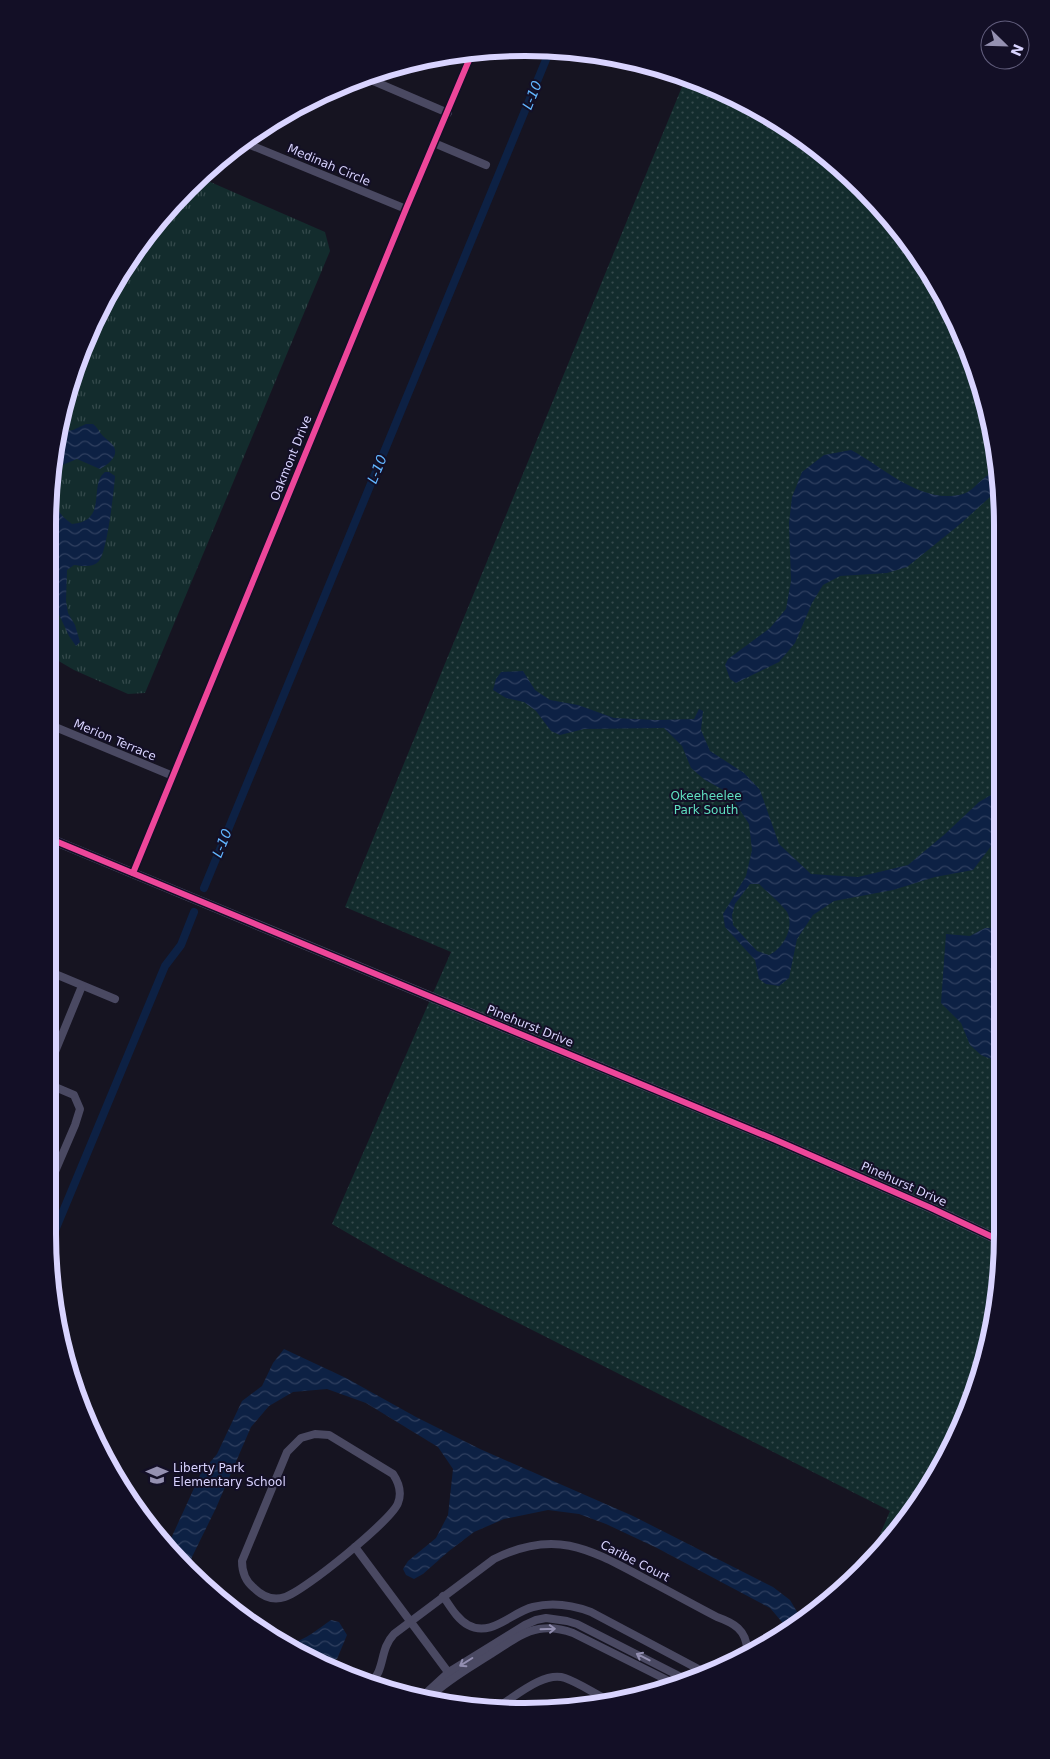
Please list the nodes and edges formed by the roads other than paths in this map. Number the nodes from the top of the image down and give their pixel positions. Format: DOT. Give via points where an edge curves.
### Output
graph roads {
  1 [pos="469,59"];
  2 [pos="374,81"];
  3 [pos="448,112"];
  4 [pos="434,143"];
  5 [pos="251,145"];
  6 [pos="486,165"];
  7 [pos="406,209"];
  8 [pos="56,727"];
  9 [pos="173,776"];
  10 [pos="56,841"];
  11 [pos="132,873"];
  12 [pos="56,975"];
  13 [pos="82,986"];
  14 [pos="115,999"];
  15 [pos="56,1049"];
  16 [pos="56,1087"];
  17 [pos="56,1170"];
  18 [pos="994,1237"];
  19 [pos="355,1547"];
  20 [pos="443,1596"];
  21 [pos="410,1620"];
  22 [pos="746,1646"];
  23 [pos="699,1669"];
  24 [pos="451,1676"];
  25 [pos="678,1677"];
  26 [pos="375,1678"];
  27 [pos="668,1680"];
  28 [pos="428,1692"];
  29 [pos="433,1694"];
  30 [pos="601,1696"];
  31 [pos="505,1702"];
  1 -- 3 [label="street, Oakmont Drive"];
  2 -- 3 [label="street"];
  3 -- 4 [label="street, Oakmont Drive"];
  4 -- 6 [label="street"];
  4 -- 7 [label="street, Oakmont Drive"];
  5 -- 7 [label="street, Medinah Circle"];
  7 -- 9 [label="street, Oakmont Drive"];
  8 -- 9 [label="street, Merion Terrace"];
  9 -- 11 [label="street, Oakmont Drive"];
  10 -- 11 [label="street, Pinehurst Drive"];
  11 -- 18 [label="street, Pinehurst Drive" via="769,1137"];
  12 -- 13 [label="street"];
  13 -- 14 [label="street"];
  13 -- 15 [label="street"];
  16 -- 17 [label="street" via="74,1095 80,1109"];
  19 -- 19 [label="street" via="285,1597 275,1598 260,1593 243,1574 244,1556 285,1457 290,1448 305,1436 329,1435 393,1474 396,1479 400,1494 396,1509"];
  19 -- 21 [label="street"];
  20 -- 21 [label="street, Caribe Court"];
  20 -- 22 [label="street, Caribe Court" via="481,1567 508,1552 540,1544 574,1546 603,1556 733,1623 744,1634"];
  20 -- 23 [label="street" via="463,1621 478,1628 493,1627 532,1607 556,1604 580,1608"];
  21 -- 24 [label="street"];
  21 -- 26 [label="street, Caribe Court" via="387,1643"];
  25 -- 24 [label="street, one-way" via="577,1624 557,1618 536,1620"];
  24 -- 27 [label="street, one-way" via="521,1636 547,1628 573,1633"];
  24 -- 28 [label="street"];
  24 -- 29 [label="street"];
  30 -- 31 [label="street" via="565,1678 554,1676"];
}
